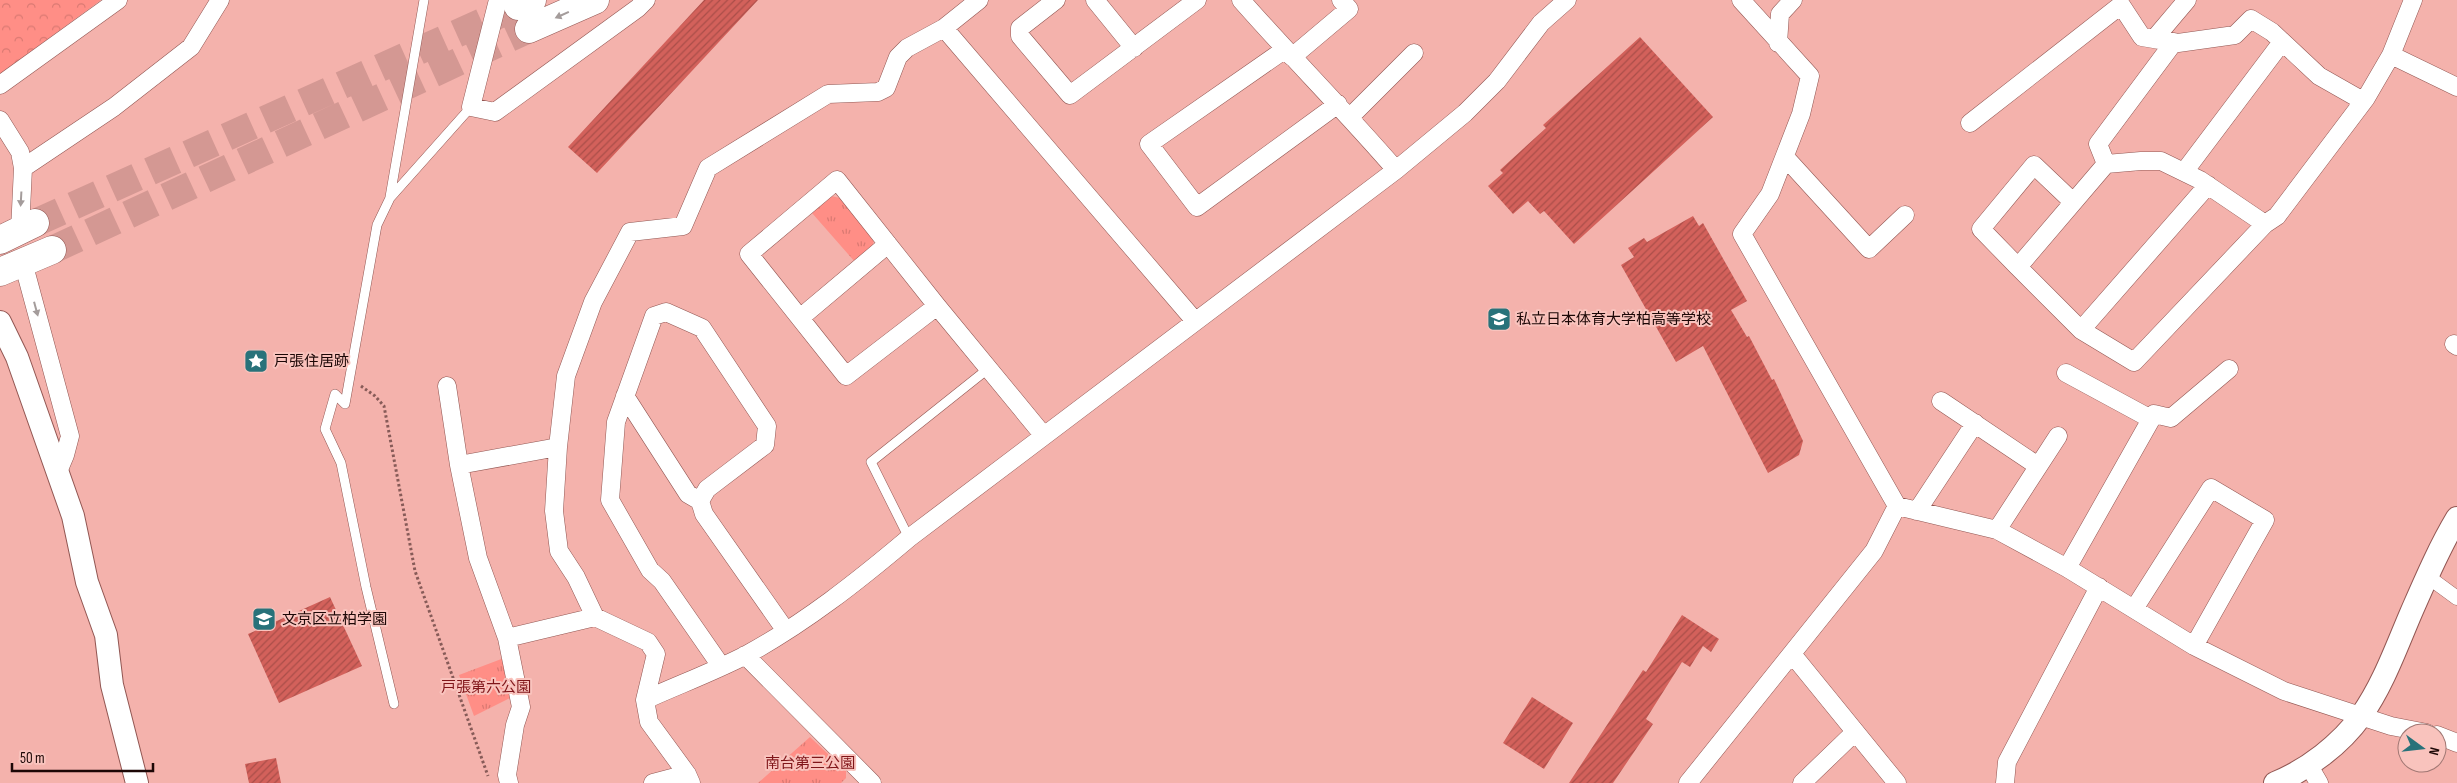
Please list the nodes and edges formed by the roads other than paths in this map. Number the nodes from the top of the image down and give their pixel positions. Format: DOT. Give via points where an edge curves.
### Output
graph roads {
  1 [pos="118,0"];
  2 [pos="424,0"];
  3 [pos="595,0"];
  4 [pos="646,0"];
  5 [pos="979,0"];
  6 [pos="1056,0"];
  7 [pos="1095,0"];
  8 [pos="1197,0"];
  9 [pos="1240,0"];
  10 [pos="1341,0"];
  11 [pos="1567,0"];
  12 [pos="1741,0"];
  13 [pos="1793,0"];
  14 [pos="2187,0"];
  15 [pos="2413,0"];
  16 [pos="214,2"];
  17 [pos="519,9"];
  18 [pos="944,28"];
  19 [pos="2154,39"];
  20 [pos="2174,42"];
  21 [pos="2282,42"];
  22 [pos="1778,43"];
  23 [pos="1134,48"];
  24 [pos="1288,53"];
  25 [pos="1414,53"];
  26 [pos="2391,55"];
  27 [pos="0,84"];
  28 [pos="2457,87"];
  29 [pos="2363,101"];
  30 [pos="1338,104"];
  31 [pos="471,107"];
  32 [pos="1350,117"];
  33 [pos="0,120"];
  34 [pos="1970,123"];
  35 [pos="1785,157"];
  36 [pos="2106,164"];
  37 [pos="23,168"];
  38 [pos="1396,170"];
  39 [pos="2184,172"];
  40 [pos="2208,185"];
  41 [pos="390,198"];
  42 [pos="2073,202"];
  43 [pos="1905,214"];
  44 [pos="2266,224"];
  45 [pos="19,231"];
  46 [pos="888,244"];
  47 [pos="52,250"];
  48 [pos="12,267"];
  49 [pos="2018,267"];
  50 [pos="937,306"];
  51 [pos="800,318"];
  52 [pos="1195,321"];
  53 [pos="0,322"];
  54 [pos="2081,330"];
  55 [pos="989,368"];
  56 [pos="2230,370"];
  57 [pos="2066,372"];
  58 [pos="447,386"];
  59 [pos="625,396"];
  60 [pos="1941,401"];
  61 [pos="2151,419"];
  62 [pos="1975,423"];
  63 [pos="1044,436"];
  64 [pos="2058,436"];
  65 [pos="558,447"];
  66 [pos="459,465"];
  67 [pos="2038,466"];
  68 [pos="56,474"];
  69 [pos="700,501"];
  70 [pos="1897,506"];
  71 [pos="1917,511"];
  72 [pos="2457,518"];
  73 [pos="1997,530"];
  74 [pos="909,538"];
  75 [pos="2067,568"];
  76 [pos="2427,576"];
  77 [pos="2099,588"];
  78 [pos="2457,598"];
  79 [pos="2134,609"];
  80 [pos="595,617"];
  81 [pos="786,630"];
  82 [pos="507,638"];
  83 [pos="2194,646"];
  84 [pos="1792,654"];
  85 [pos="745,655"];
  86 [pos="721,666"];
  87 [pos="645,700"];
  88 [pos="394,704"];
  89 [pos="2361,717"];
  90 [pos="2397,727"];
  91 [pos="1855,732"];
  92 [pos="2314,774"];
  93 [pos="689,778"];
  94 [pos="861,779"];
  95 [pos="137,783"];
  96 [pos="509,783"];
  97 [pos="653,783"];
  98 [pos="1688,783"];
  99 [pos="1802,783"];
  100 [pos="1897,783"];
  101 [pos="2005,783"];
  102 [pos="2275,783"];
  1 -- 27 [label="street"];
  2 -- 41 [label="lane"];
  3 -- 17 [label="highway, one-way"];
  4 -- 31 [label="street" via="495,112"];
  5 -- 18 [label="street"];
  6 -- 23 [label="street" via="1020,28 1020,36 1070,95"];
  7 -- 23 [label="street"];
  8 -- 23 [label="street"];
  9 -- 24 [label="street"];
  10 -- 24 [label="street" via="1349,8"];
  11 -- 38 [label="street" via="1541,23 1497,81 1465,113"];
  12 -- 22 [label="street"];
  13 -- 22 [label="street" via="1780,14"];
  14 -- 19 [label="street"];
  15 -- 26 [label="street"];
  16 -- 37 [label="street" via="190,47 114,107"];
  17 -- 31 [label="street"];
  18 -- 52 [label="street"];
  18 -- 65 [label="street" via="907,48 898,57 886,88 878,92 828,94 708,168 683,226 630,232 593,302 566,376"];
  19 -- 20 [label="street"];
  19 -- 34 [label="street" via="2142,37 2121,5"];
  20 -- 21 [label="street" via="2235,35 2251,19"];
  20 -- 36 [label="street" via="2098,144"];
  21 -- 29 [label="street" via="2319,76"];
  21 -- 39 [label="street"];
  22 -- 35 [label="street" via="1810,76 1801,114"];
  24 -- 30 [label="street"];
  24 -- 30 [label="street" via="1149,144 1197,208"];
  25 -- 32 [label="street"];
  26 -- 28 [label="street"];
  26 -- 29 [label="street"];
  29 -- 44 [label="street" via="2277,216"];
  30 -- 32 [label="street"];
  31 -- 41 [label="lane"];
  32 -- 38 [label="street"];
  33 -- 37 [label="street" via="20,152"];
  35 -- 43 [label="street" via="1870,250"];
  35 -- 70 [label="street" via="1770,194 1742,234"];
  36 -- 39 [label="street" via="2161,161"];
  36 -- 42 [label="street"];
  37 -- 45 [label="street, one-way"];
  38 -- 52 [label="street"];
  39 -- 40 [label="street"];
  40 -- 44 [label="street"];
  40 -- 54 [label="street"];
  41 -- 88 [label="lane" via="377,225 345,404 335,394 325,429 341,464"];
  42 -- 49 [label="street"];
  42 -- 49 [label="street" via="2034,165 1981,229"];
  44 -- 54 [label="street" via="2134,362"];
  46 -- 50 [label="street"];
  46 -- 51 [label="street"];
  46 -- 51 [label="street" via="837,180 771,235 749,254"];
  47 -- 48 [label="highway"];
  48 -- 68 [label="street, one-way" via="70,436"];
  49 -- 54 [label="street"];
  50 -- 51 [label="street" via="846,376"];
  50 -- 55 [label="street"];
  52 -- 63 [label="street"];
  53 -- 68 [label="street" via="17,357"];
  55 -- 63 [label="street"];
  55 -- 74 [label="lane" via="871,462"];
  56 -- 61 [label="street" via="2171,418 2154,414"];
  57 -- 61 [label="street"];
  58 -- 66 [label="street"];
  59 -- 69 [label="street" via="688,494"];
  59 -- 69 [label="street" via="654,316 666,312 702,328 767,426 765,445 707,489"];
  59 -- 86 [label="street" via="616,422 610,500 650,570 662,581"];
  60 -- 62 [label="street"];
  61 -- 75 [label="street"];
  62 -- 67 [label="street"];
  62 -- 71 [label="street"];
  63 -- 74 [label="street"];
  64 -- 67 [label="street"];
  65 -- 66 [label="street"];
  65 -- 80 [label="street" via="554,511 559,551"];
  66 -- 82 [label="street" via="478,558"];
  67 -- 73 [label="street"];
  68 -- 95 [label="street" via="73,516 88,582 106,635 112,685"];
  69 -- 81 [label="street" via="704,514"];
  70 -- 71 [label="street"];
  70 -- 84 [label="street" via="1874,551"];
  71 -- 73 [label="street"];
  72 -- 76 [label="street"];
  73 -- 75 [label="street"];
  74 -- 81 [label="street" via="854,585"];
  75 -- 77 [label="street"];
  76 -- 78 [label="street"];
  76 -- 89 [label="street" via="2395,653"];
  77 -- 79 [label="street"];
  77 -- 101 [label="street" via="2007,762"];
  79 -- 83 [label="street"];
  79 -- 83 [label="street" via="2211,488 2265,520"];
  80 -- 82 [label="street"];
  80 -- 87 [label="street" via="648,642 656,654"];
  81 -- 85 [label="street"];
  82 -- 96 [label="street" via="521,707 507,775"];
  83 -- 89 [label="street" via="2284,690"];
  84 -- 91 [label="street"];
  84 -- 98 [label="street"];
  85 -- 86 [label="street"];
  85 -- 94 [label="street"];
  86 -- 87 [label="street"];
  87 -- 93 [label="street" via="649,722"];
  89 -- 90 [label="street"];
  89 -- 92 [label="street"];
  91 -- 99 [label="street"];
  91 -- 100 [label="street"];
  92 -- 102 [label="street"];
  93 -- 97 [label="street"];
}
